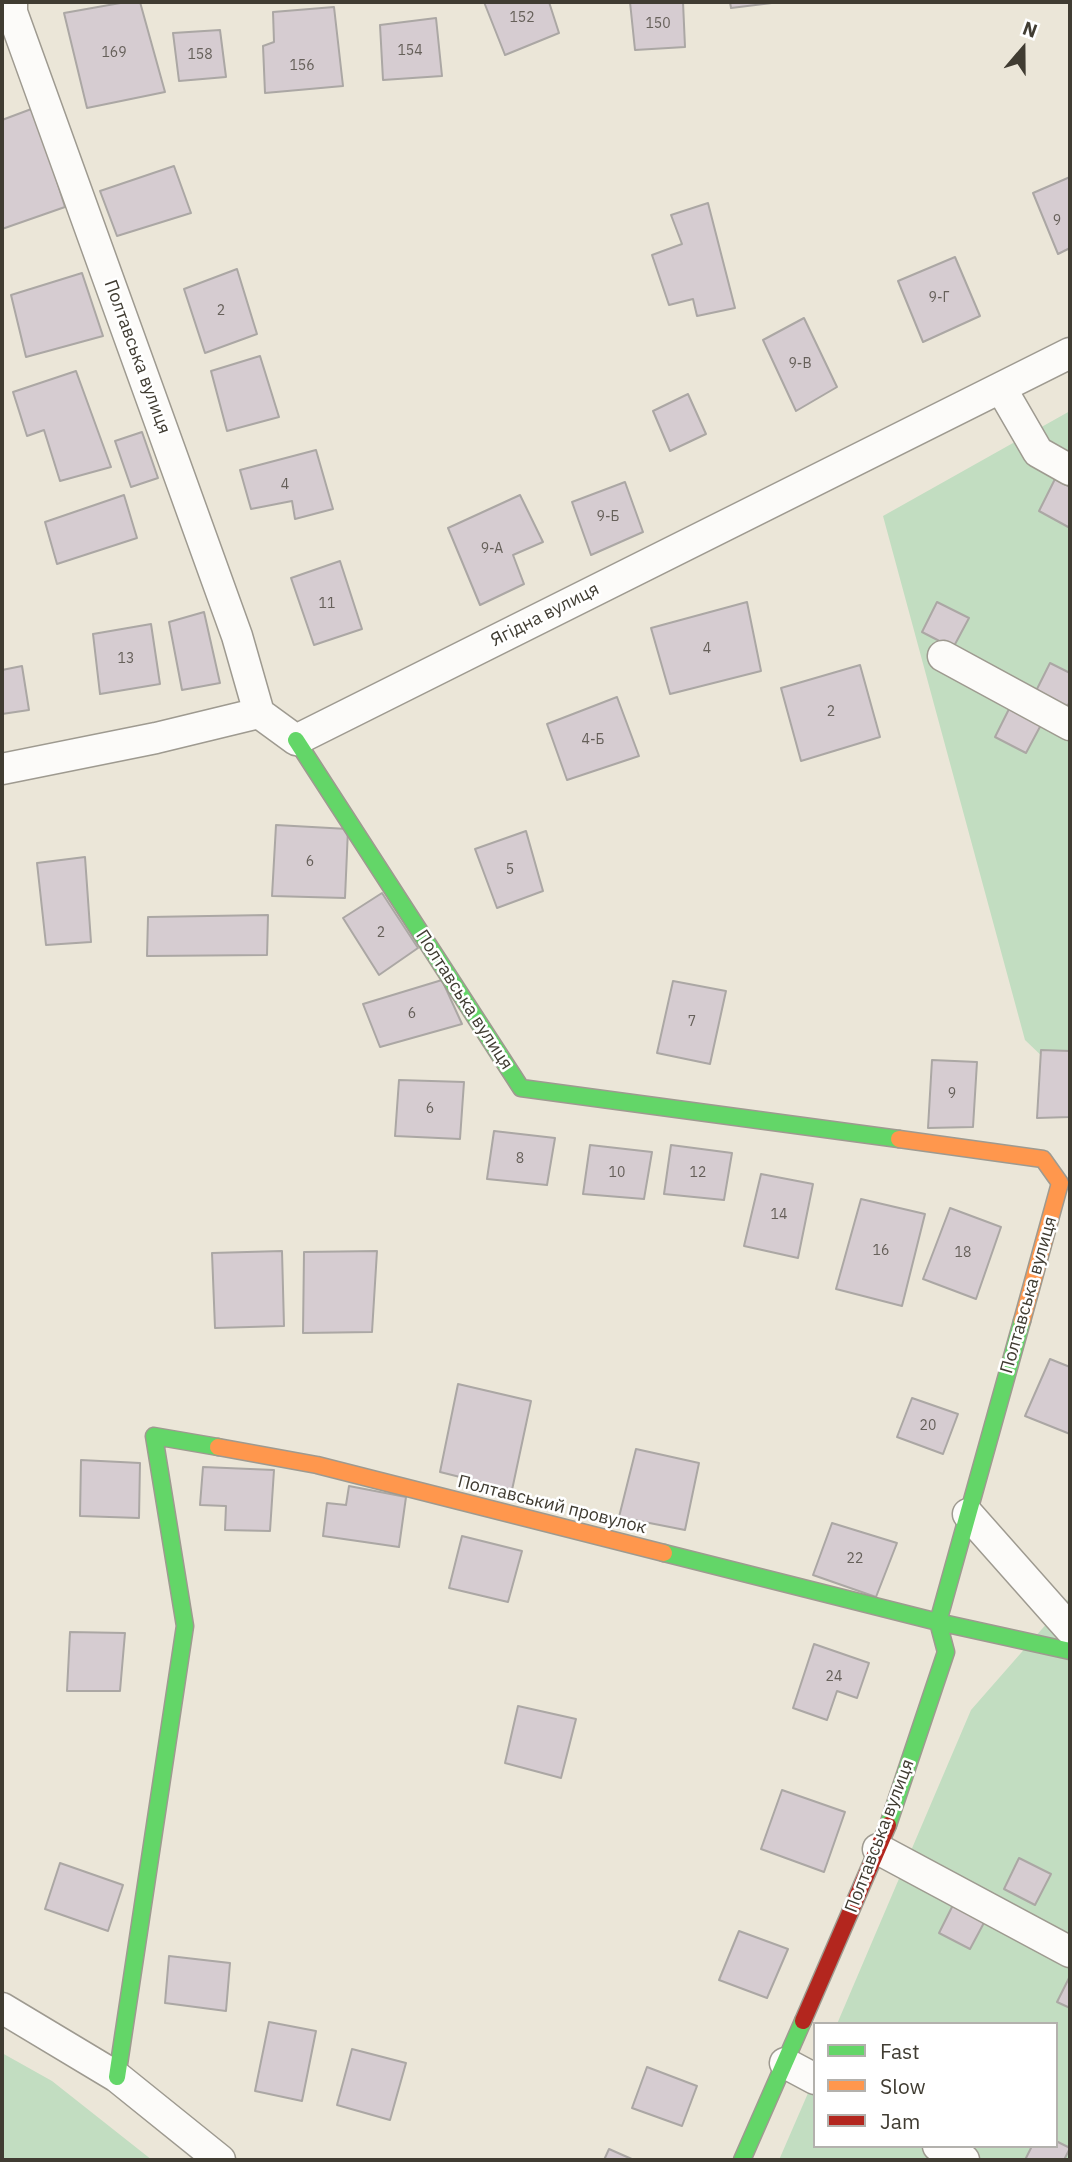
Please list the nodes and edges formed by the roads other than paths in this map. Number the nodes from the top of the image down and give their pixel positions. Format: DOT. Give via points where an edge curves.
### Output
graph roads {
  1 [pos="9,16"];
  2 [pos="1070,353"];
  3 [pos="1001,388"];
  4 [pos="1070,470"];
  5 [pos="943,656"];
  6 [pos="259,713"];
  7 [pos="1070,726"];
  8 [pos="296,740"];
  9 [pos="2,769"];
  10 [pos="968,1514"];
  11 [pos="938,1622"];
  12 [pos="1070,1629"];
  13 [pos="1070,1651"];
  14 [pos="878,1849"];
  15 [pos="1070,1952"];
  16 [pos="2,2008"];
  17 [pos="785,2063"];
  18 [pos="117,2077"];
  19 [pos="813,2078"];
  20 [pos="942,2148"];
  21 [pos="220,2160"];
  22 [pos="742,2160"];
  23 [pos="964,2160"];
  1 -- 6 [label="street, Полтавська вулиця" via="237,636"];
  2 -- 3 [label="street, Ягідна вулиця"];
  3 -- 4 [label="street" via="1038,452"];
  3 -- 8 [label="street, Ягідна вулиця"];
  5 -- 7 [label="street"];
  6 -- 8 [label="street"];
  6 -- 9 [label="street"];
  8 -- 10 [label="street, Полтавська вулиця" via="521,1088 1043,1159 1060,1183"];
  10 -- 11 [label="street, Полтавська вулиця"];
  10 -- 12 [label="street"];
  11 -- 13 [label="street, Полтавський провулок"];
  11 -- 14 [label="street, Полтавська вулиця" via="946,1652"];
  11 -- 18 [label="street, Полтавський провулок" via="317,1465 155,1436 185,1626"];
  14 -- 15 [label="street"];
  14 -- 17 [label="street, Полтавська вулиця"];
  16 -- 18 [label="street"];
  17 -- 19 [label="street"];
  17 -- 22 [label="street, Полтавська вулиця"];
  18 -- 21 [label="street"];
  20 -- 23 [label="street"];
}
